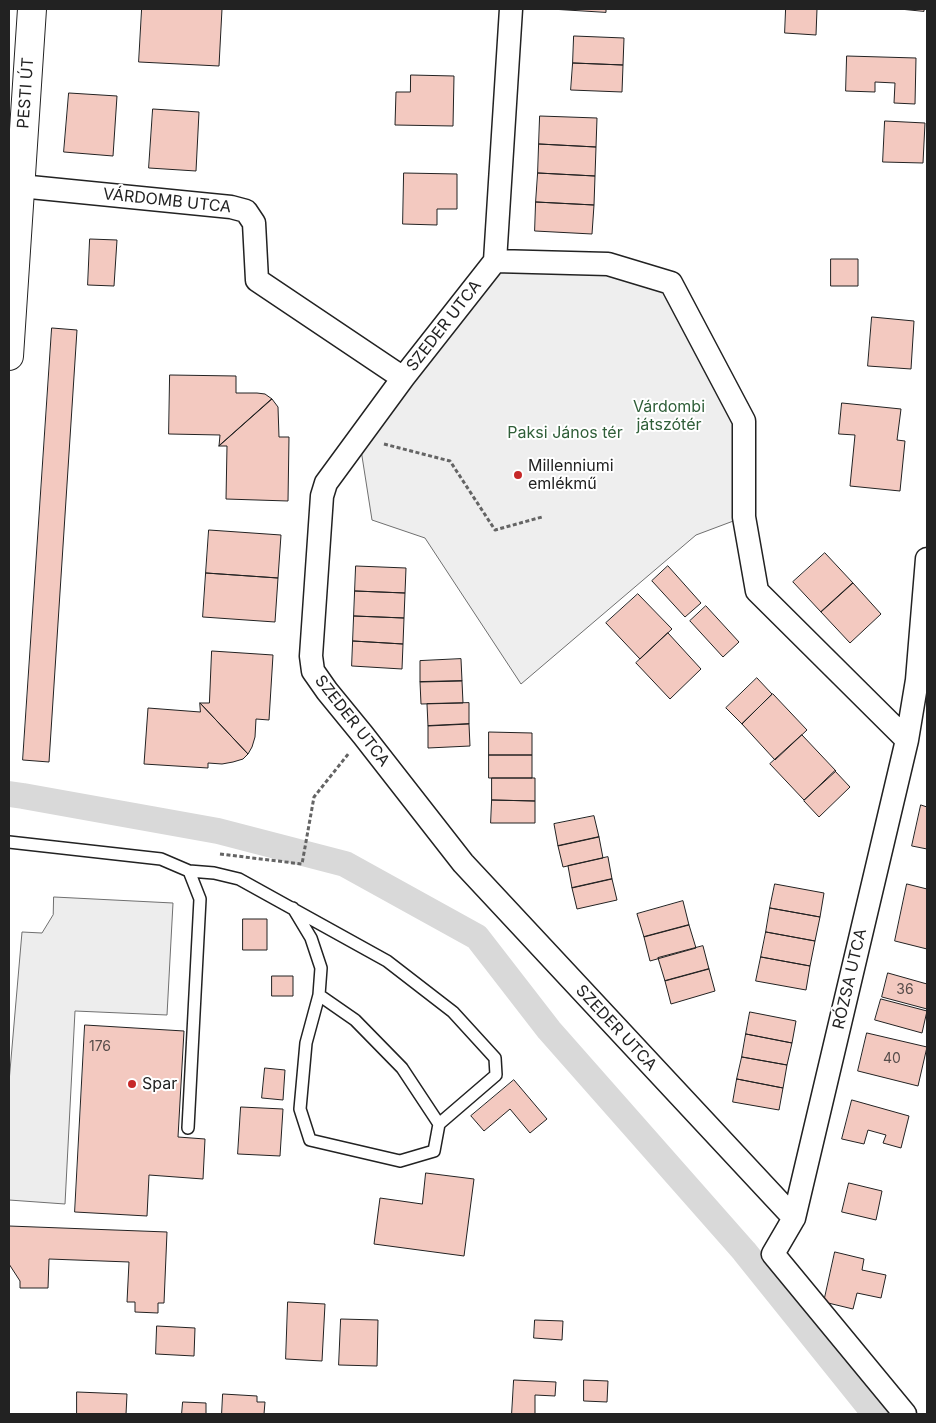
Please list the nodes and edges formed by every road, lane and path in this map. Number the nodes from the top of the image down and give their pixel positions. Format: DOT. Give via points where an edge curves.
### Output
graph roads {
  1 [pos="32,9"];
  2 [pos="511,9"];
  3 [pos="20,186"];
  4 [pos="495,261"];
  5 [pos="9,356"];
  6 [pos="403,378"];
  7 [pos="359,437"];
  8 [pos="542,516"];
  9 [pos="927,559"];
  10 [pos="922,682"];
  11 [pos="363,735"];
  12 [pos="907,740"];
  13 [pos="9,842"];
  14 [pos="302,864"];
  15 [pos="189,871"];
  16 [pos="293,908"];
  17 [pos="319,995"];
  18 [pos="440,1124"];
  19 [pos="188,1128"];
  20 [pos="794,1218"];
  21 [pos="905,1414"];
  1 -- 3 [label="main road, PESTI ÚT"];
  2 -- 4 [label="street"];
  3 -- 5 [label="main road, PESTI ÚT"];
  3 -- 6 [label="street, VÁRDOMB UTCA" via="246,211 254,223 257,280"];
  4 -- 6 [label="street, SZEDER UTCA"];
  4 -- 12 [label="street" via="608,264 671,283 744,421 744,517 757,591"];
  6 -- 7 [label="street, SZEDER UTCA"];
  7 -- 8 [label="path" via="450,461 494,530"];
  7 -- 11 [label="street, SZEDER UTCA" via="326,483 322,496 311,656 313,671"];
  9 -- 10 [label="street, RÓZSA UTCA"];
  10 -- 12 [label="street, RÓZSA UTCA"];
  11 -- 14 [label="path" via="314,797"];
  11 -- 20 [label="street, SZEDER UTCA" via="463,863"];
  12 -- 20 [label="street, RÓZSA UTCA"];
  13 -- 15 [label="lane" via="162,860"];
  15 -- 16 [label="lane" via="239,879"];
  15 -- 19 [label="lane" via="200,899"];
  16 -- 17 [label="lane" via="311,938 321,968"];
  16 -- 18 [label="lane" via="387,961 453,1012 494,1058 496,1075"];
  17 -- 18 [label="lane" via="355,1020 402,1068"];
  17 -- 18 [label="lane" via="306,1043 300,1109 310,1140 400,1161 434,1151"];
  20 -- 21 [label="street, RÓZSA UTCA" via="773,1254"];
}
